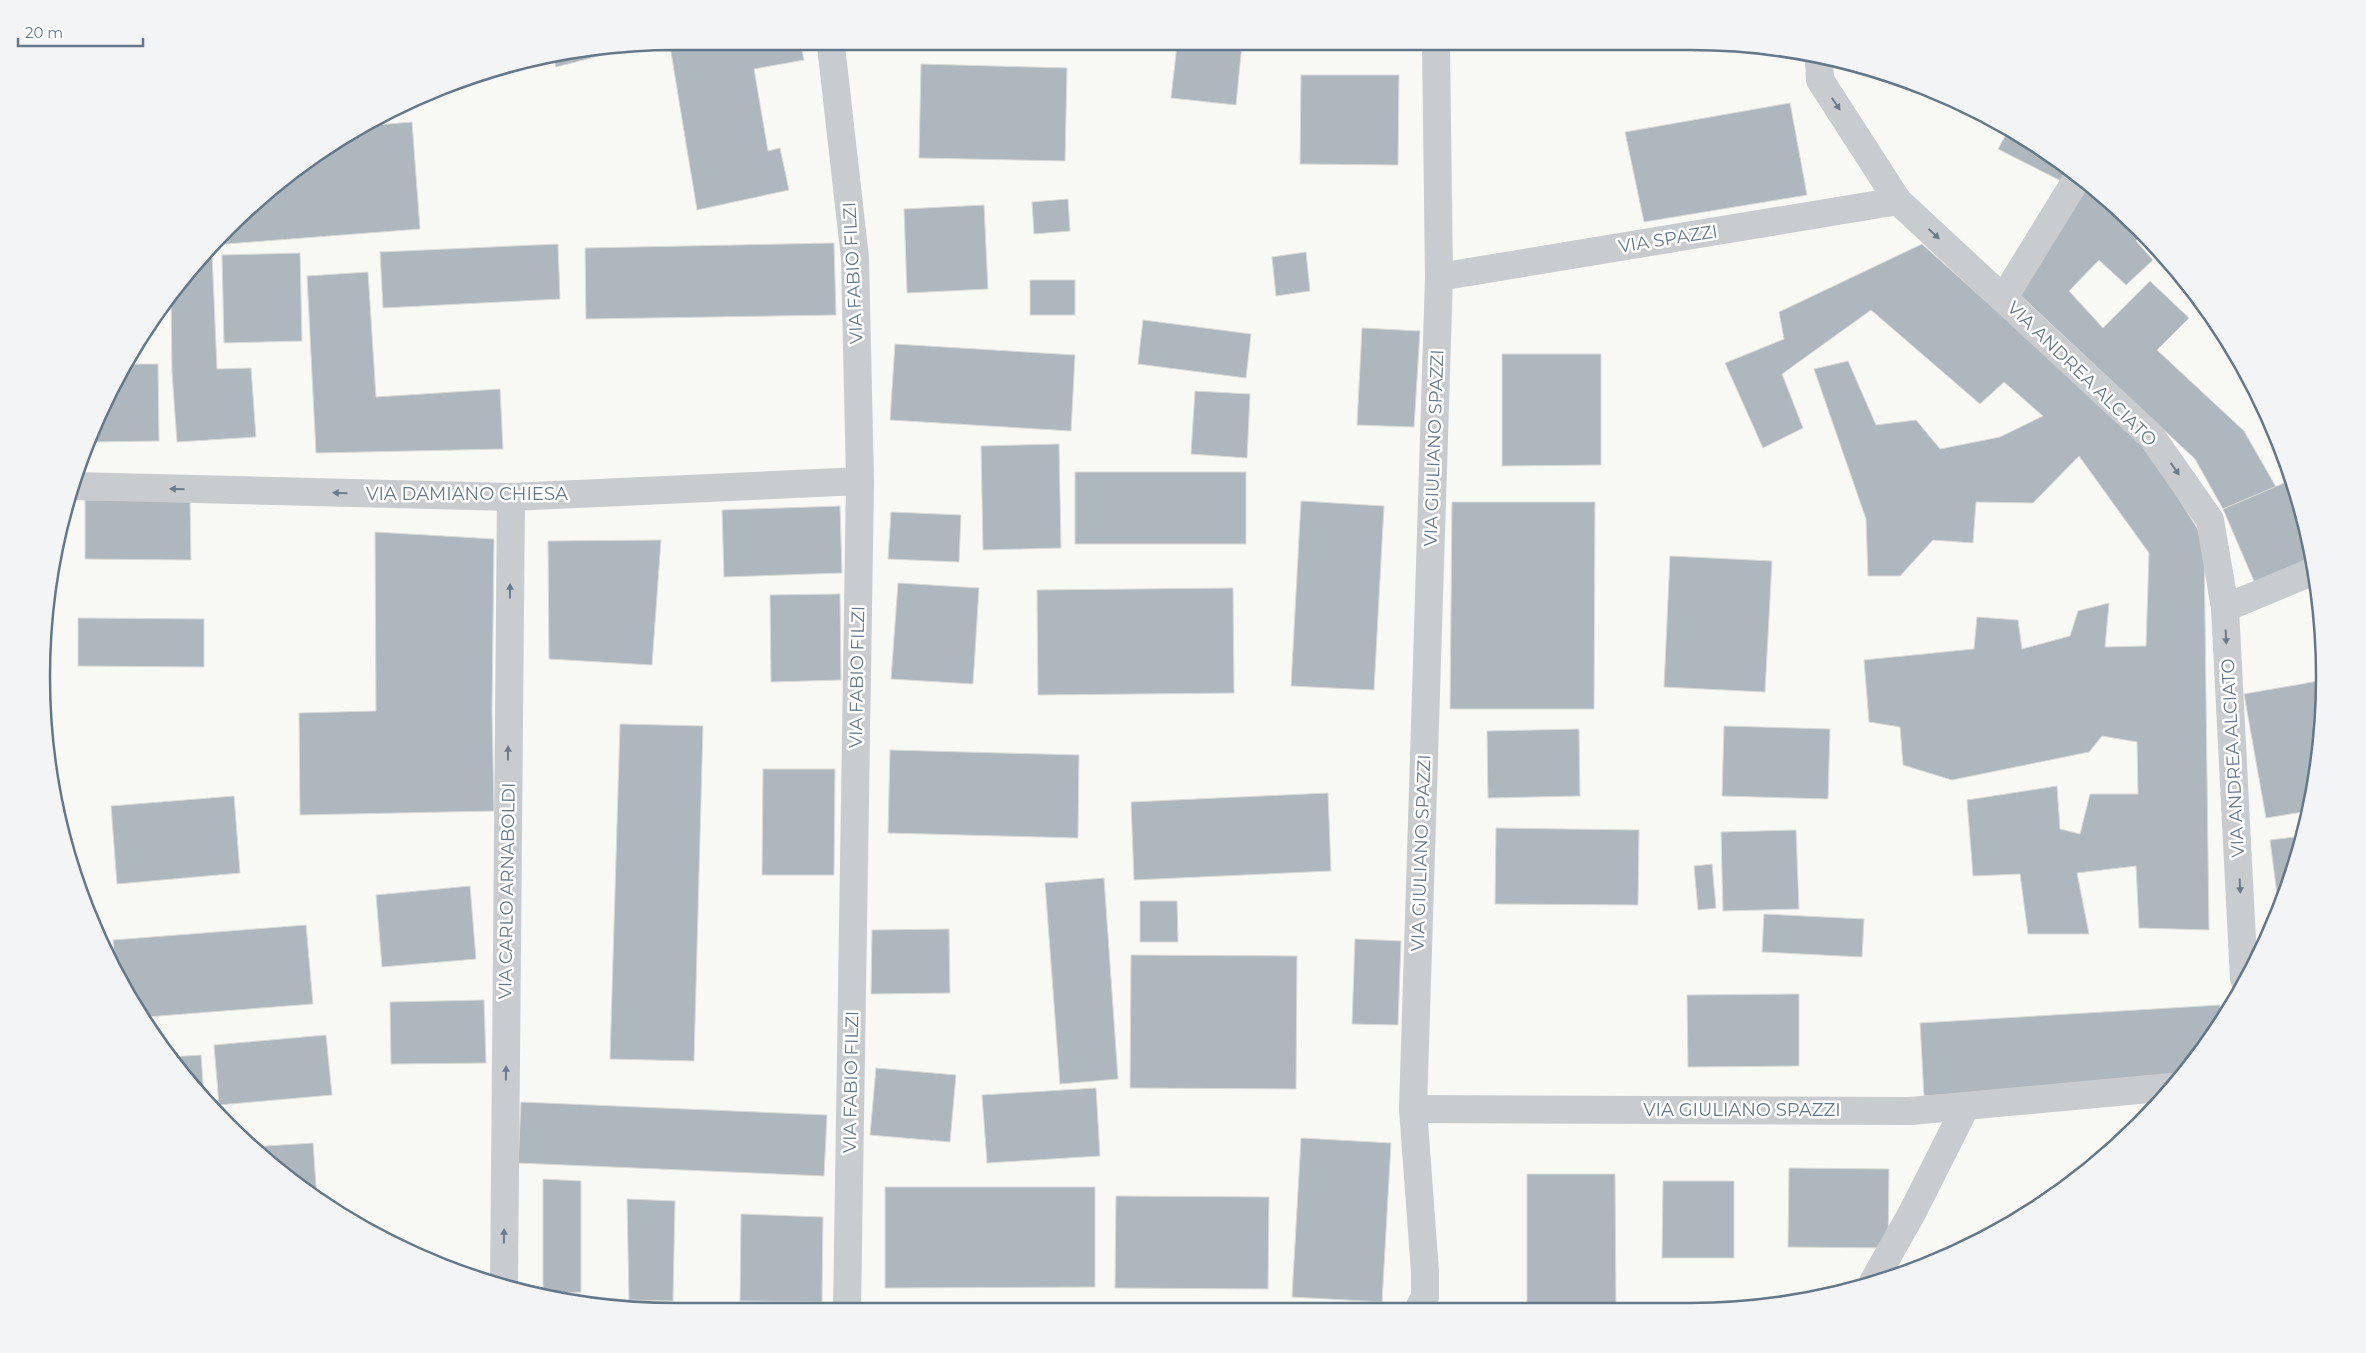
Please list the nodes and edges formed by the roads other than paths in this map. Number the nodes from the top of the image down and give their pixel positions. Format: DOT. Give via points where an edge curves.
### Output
graph roads {
  1 [pos="831,50"];
  2 [pos="1436,50"];
  3 [pos="1820,64"];
  4 [pos="2075,182"];
  5 [pos="1898,201"];
  6 [pos="1439,276"];
  7 [pos="2004,299"];
  8 [pos="860,482"];
  9 [pos="80,486"];
  10 [pos="511,497"];
  11 [pos="2307,574"];
  12 [pos="2225,608"];
  13 [pos="2243,968"];
  14 [pos="2163,1088"];
  15 [pos="1966,1106"];
  16 [pos="1413,1109"];
  17 [pos="1877,1274"];
  18 [pos="504,1279"];
  19 [pos="847,1303"];
  20 [pos="1422,1303"];
  1 -- 8 [label="street, VIA FABIO FILZI" via="855,258"];
  2 -- 6 [label="street, VIA GIULIANO SPAZZI"];
  3 -- 5 [label="street, VIA ANDREA ALCIATO, one-way" via="1820,80"];
  4 -- 7 [label="street"];
  5 -- 6 [label="street, VIA SPAZZI"];
  5 -- 7 [label="street, VIA ANDREA ALCIATO, one-way"];
  6 -- 16 [label="street, VIA GIULIANO SPAZZI"];
  7 -- 12 [label="street, VIA ANDREA ALCIATO, one-way" via="2152,437 2210,520"];
  8 -- 10 [label="street, VIA DAMIANO CHIESA"];
  8 -- 19 [label="street, VIA FABIO FILZI"];
  10 -- 9 [label="street, VIA DAMIANO CHIESA, one-way"];
  18 -- 10 [label="street, VIA CARLO ARNABOLDI, one-way"];
  11 -- 12 [label="street"];
  12 -- 13 [label="street, VIA ANDREA ALCIATO, one-way"];
  14 -- 15 [label="street, VIA GIULIANO SPAZZI"];
  15 -- 16 [label="street, VIA GIULIANO SPAZZI" via="1911,1111"];
  15 -- 17 [label="street"];
  16 -- 20 [label="street" via="1425,1272 1425,1297"];
}
